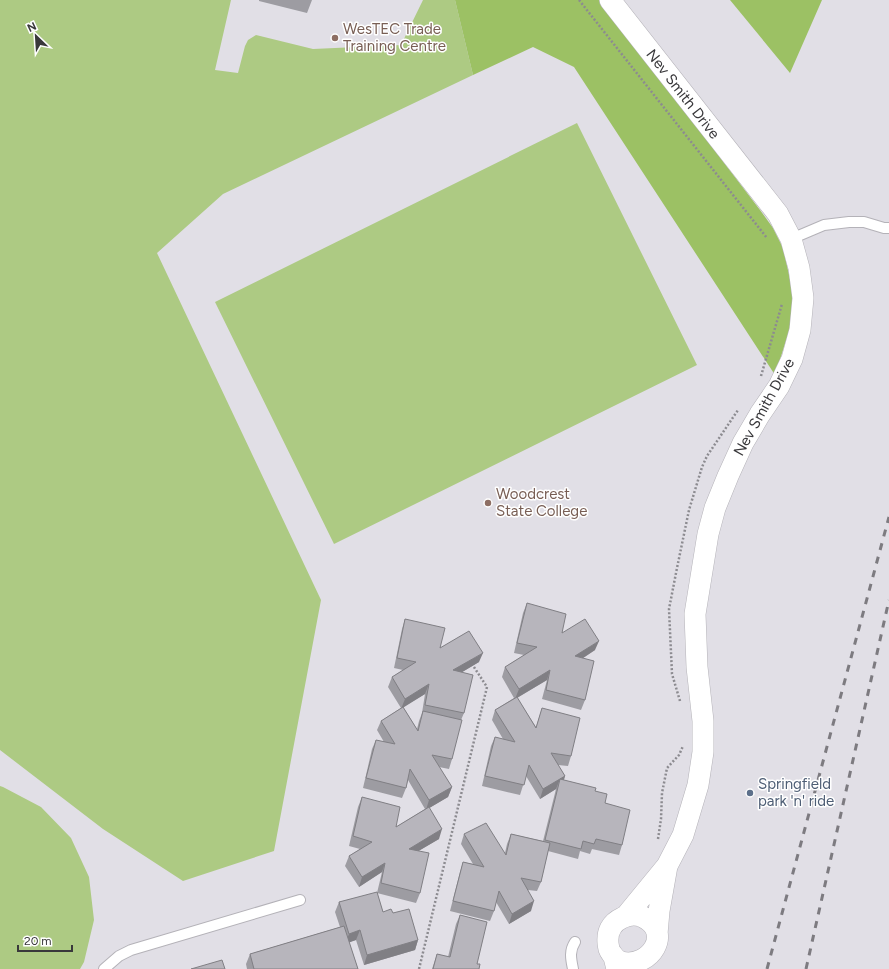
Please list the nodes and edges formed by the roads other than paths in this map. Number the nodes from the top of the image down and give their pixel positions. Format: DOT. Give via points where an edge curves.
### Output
graph roads {
  1 [pos="610,0"];
  2 [pos="889,228"];
  3 [pos="791,240"];
  4 [pos="667,866"];
  5 [pos="300,900"];
  6 [pos="626,916"];
  7 [pos="657,934"];
  8 [pos="575,942"];
  9 [pos="652,962"];
  10 [pos="615,963"];
  11 [pos="104,969"];
  12 [pos="573,969"];
  1 -- 3 [label="street, Nev Smith Drive" via="778,214"];
  2 -- 3 [label="lane" via="864,222 824,225"];
  3 -- 4 [label="street, Nev Smith Drive" via="799,268 803,298 800,330 792,359 779,386 743,443 728,476 708,534 695,614 703,752 698,785 683,835"];
  4 -- 6 [label="street, Nev Smith Drive"];
  4 -- 7 [label="street, Nev Smith Drive"];
  5 -- 11 [label="lane" via="131,950"];
  6 -- 7 [label="street" via="635,915 649,921"];
  6 -- 10 [label="street, Nev Smith Drive" via="611,927 608,935 609,949"];
  7 -- 9 [label="street, Nev Smith Drive" via="658,943"];
  8 -- 12 [label="lane" via="570,952"];
  9 -- 10 [label="street, Nev Smith Drive" via="629,965"];
}
